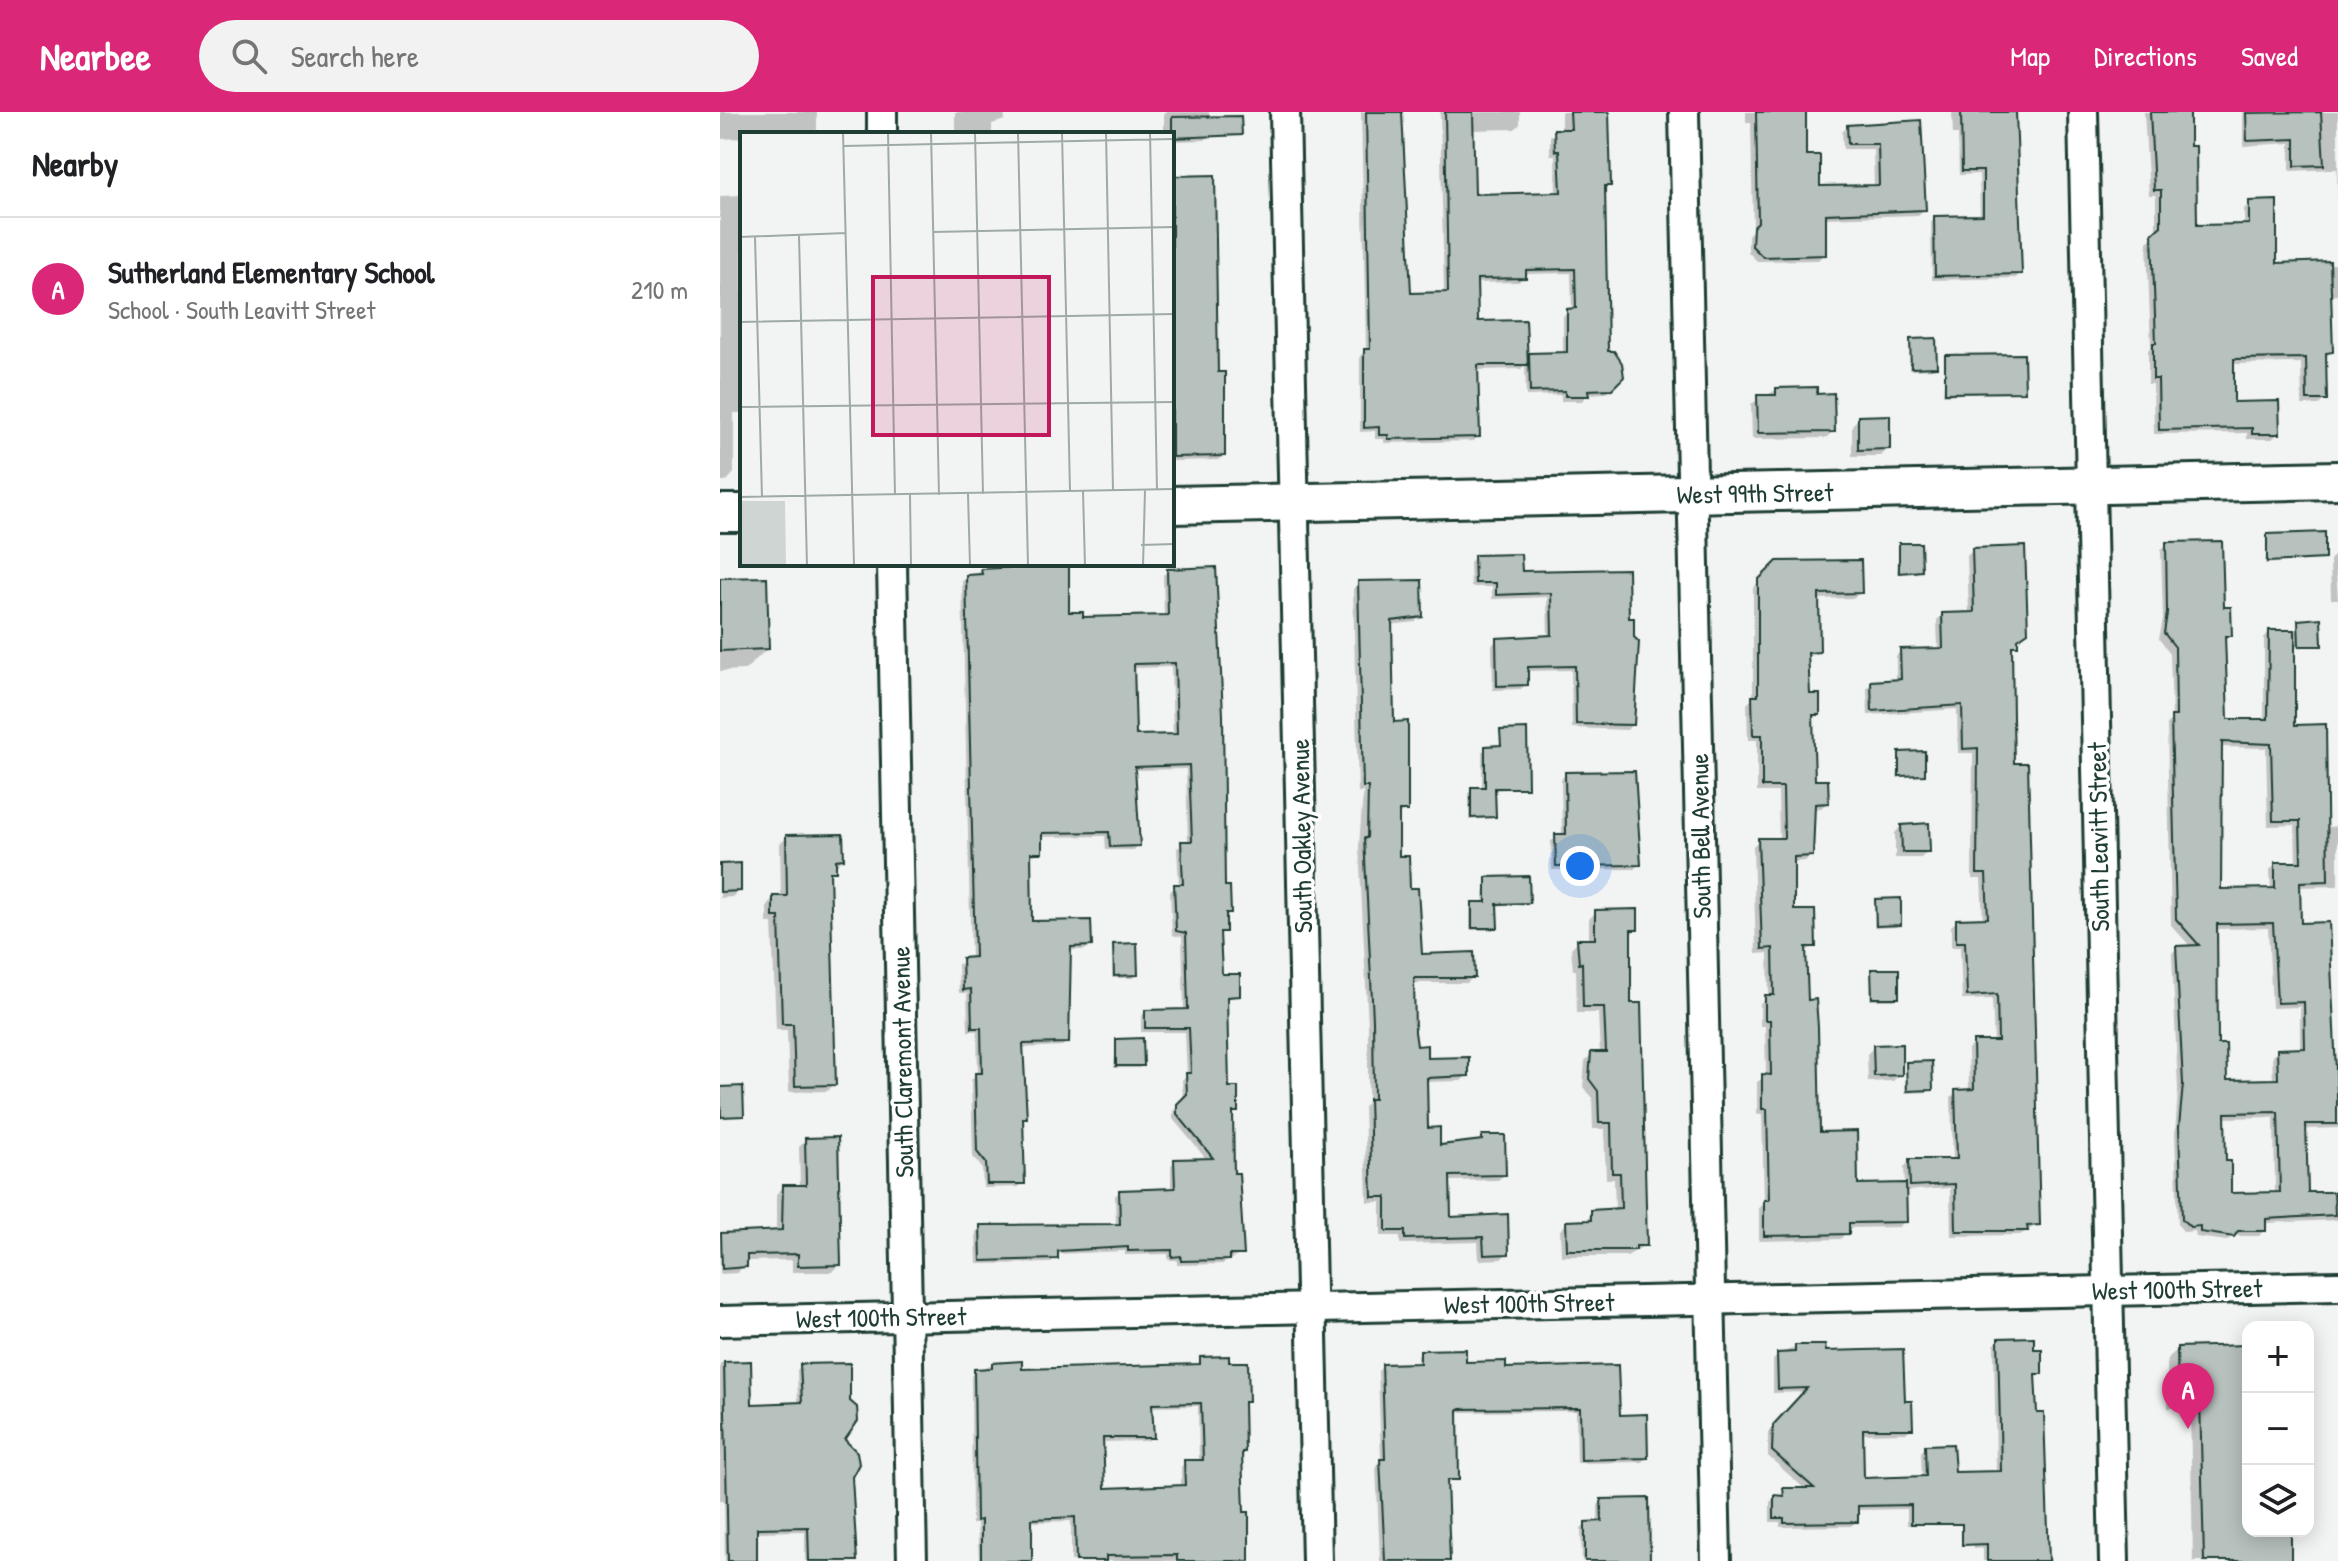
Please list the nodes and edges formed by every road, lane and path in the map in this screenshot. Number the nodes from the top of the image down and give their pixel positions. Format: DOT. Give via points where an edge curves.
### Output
graph roads {
  1 [pos="1285,112"];
  2 [pos="1684,112"];
  3 [pos="2083,112"];
  4 [pos="2338,480"];
  5 [pos="2091,486"];
  6 [pos="1693,495"];
  7 [pos="1293,503"];
  8 [pos="1174,505"];
  9 [pos="892,566"];
  10 [pos="2338,1286"];
  11 [pos="2109,1291"];
  12 [pos="1710,1299"];
  13 [pos="1311,1308"];
  14 [pos="907,1317"];
  15 [pos="720,1321"];
  16 [pos="912,1561"];
  17 [pos="1317,1561"];
  18 [pos="1716,1561"];
  19 [pos="2114,1561"];
  1 -- 7 [label="street, South Oakley Avenue"];
  2 -- 6 [label="street, South Bell Avenue"];
  3 -- 5 [label="street, South Leavitt Street"];
  4 -- 5 [label="street, West 99th Street"];
  5 -- 6 [label="street, West 99th Street"];
  5 -- 11 [label="street, South Leavitt Street"];
  6 -- 7 [label="street, West 99th Street"];
  6 -- 12 [label="street, South Bell Avenue"];
  7 -- 8 [label="street, West 99th Street"];
  7 -- 13 [label="street, South Oakley Avenue"];
  9 -- 14 [label="street, South Claremont Avenue"];
  10 -- 11 [label="street, West 100th Street"];
  11 -- 12 [label="street, West 100th Street"];
  11 -- 19 [label="street, South Leavitt Street"];
  12 -- 13 [label="street, West 100th Street"];
  12 -- 18 [label="street, South Bell Avenue"];
  13 -- 14 [label="street, West 100th Street"];
  13 -- 17 [label="street, South Oakley Avenue"];
  14 -- 15 [label="street, West 100th Street"];
  14 -- 16 [label="street, South Claremont Avenue"];
}
